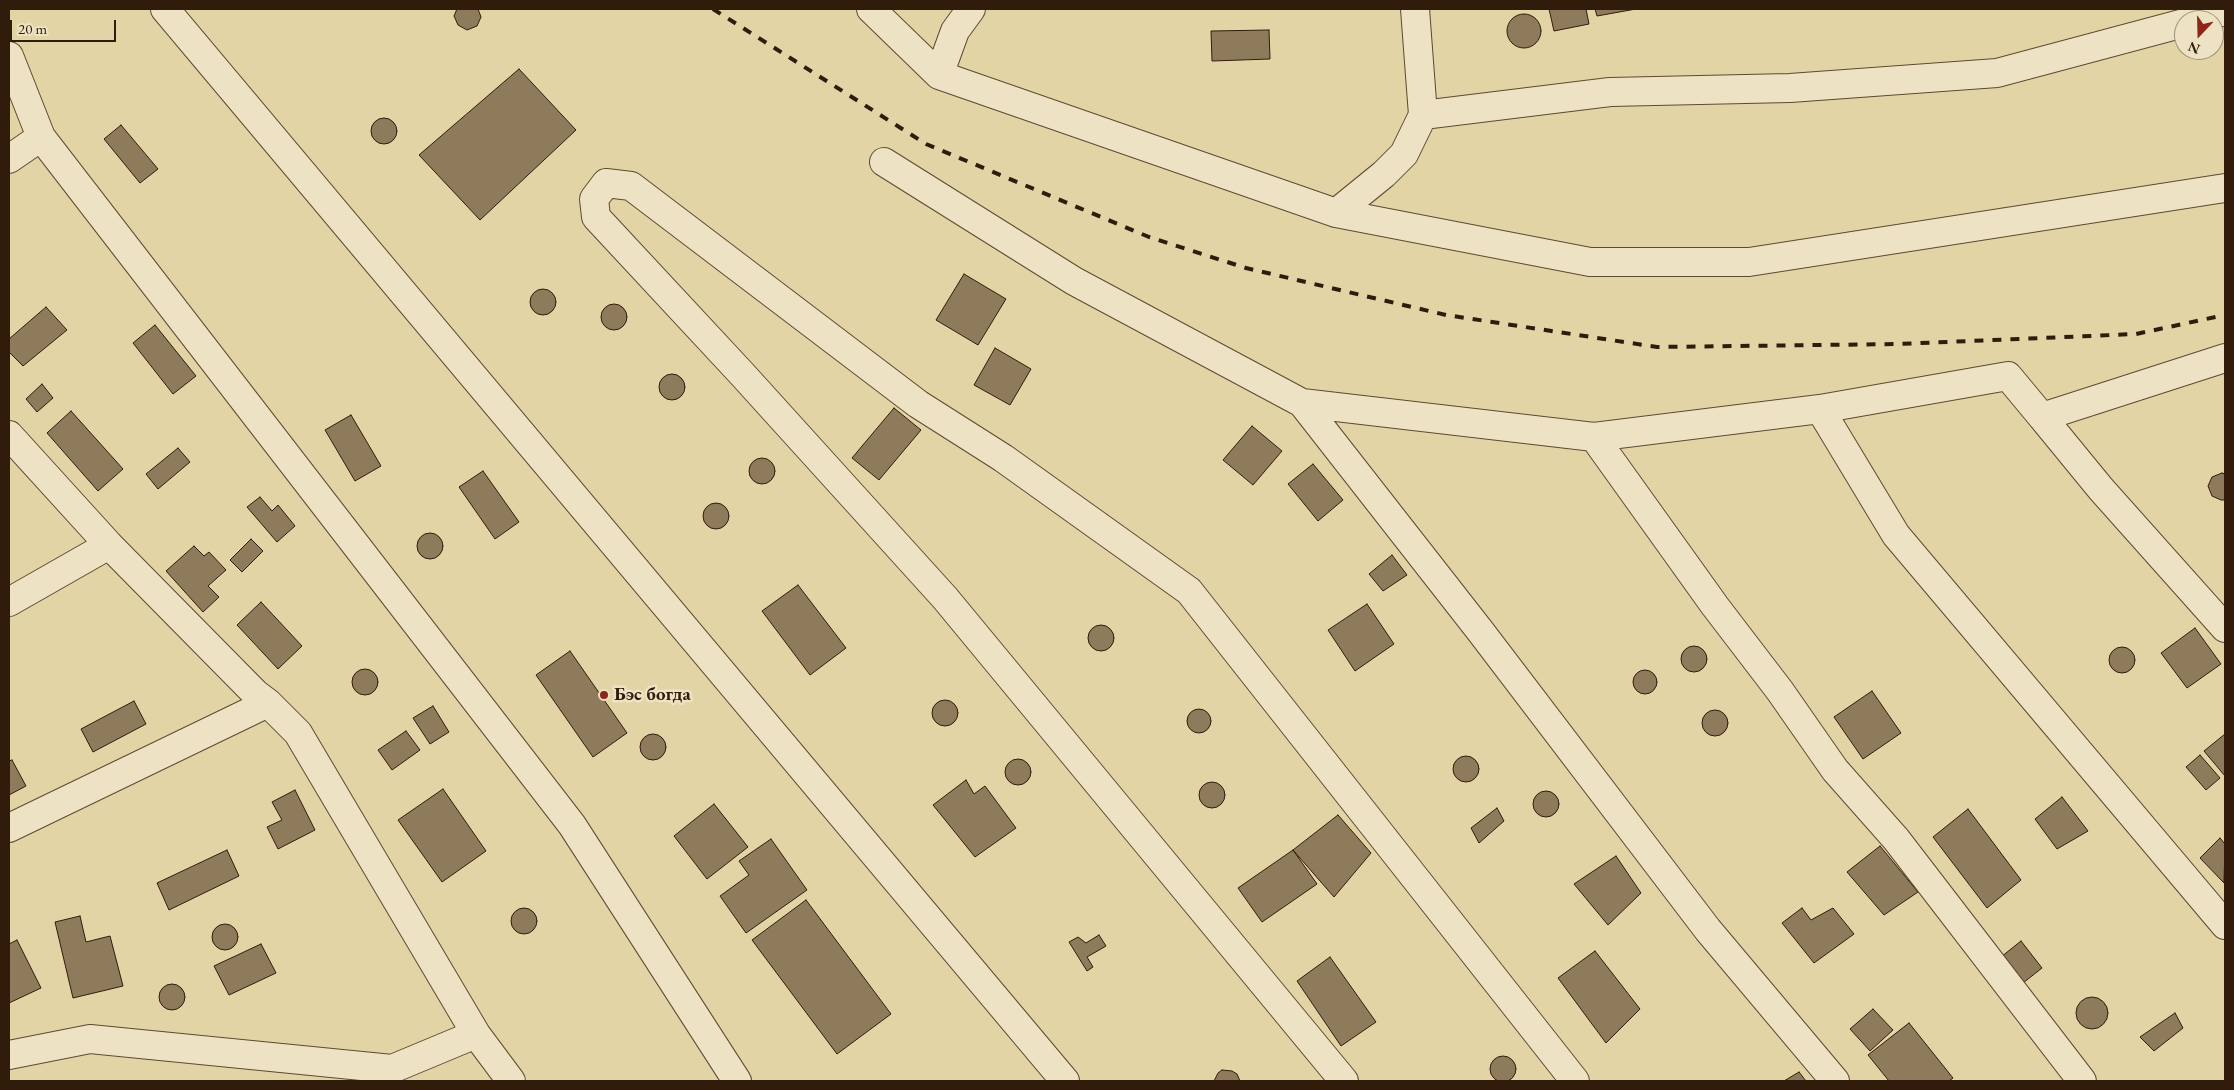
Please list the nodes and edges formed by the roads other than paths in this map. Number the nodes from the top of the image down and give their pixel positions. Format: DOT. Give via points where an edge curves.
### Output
graph roads {
  1 [pos="165,9"];
  2 [pos="871,9"];
  3 [pos="971,9"];
  4 [pos="1415,9"];
  5 [pos="2174,26"];
  6 [pos="9,56"];
  7 [pos="939,75"];
  8 [pos="1423,114"];
  9 [pos="41,137"];
  10 [pos="9,159"];
  11 [pos="884,162"];
  12 [pos="2225,188"];
  13 [pos="1336,213"];
  14 [pos="2225,358"];
  15 [pos="1302,403"];
  16 [pos="1820,410"];
  17 [pos="2042,417"];
  18 [pos="9,435"];
  19 [pos="1594,437"];
  20 [pos="109,545"];
  21 [pos="9,602"];
  22 [pos="2225,628"];
  23 [pos="268,703"];
  24 [pos="9,828"];
  25 [pos="2225,925"];
  26 [pos="476,1034"];
  27 [pos="9,1055"];
  28 [pos="392,1069"];
  29 [pos="366,1081"];
  30 [pos="511,1081"];
  31 [pos="737,1081"];
  32 [pos="1065,1081"];
  33 [pos="1344,1081"];
  34 [pos="1576,1081"];
  35 [pos="1835,1081"];
  36 [pos="2082,1081"];
  1 -- 32 [label="street"];
  2 -- 7 [label="street"];
  3 -- 7 [label="street" via="955,31"];
  4 -- 8 [label="street"];
  5 -- 8 [label="street" via="1997,73 1790,88 1610,92"];
  6 -- 9 [label="street"];
  7 -- 13 [label="street"];
  8 -- 13 [label="street" via="1404,154"];
  9 -- 10 [label="street"];
  9 -- 31 [label="street" via="572,825"];
  11 -- 15 [label="street" via="1074,281"];
  12 -- 13 [label="street" via="1749,262 1590,262"];
  14 -- 17 [label="street"];
  15 -- 19 [label="street"];
  15 -- 35 [label="street" via="1708,930"];
  16 -- 17 [label="street" via="2008,376"];
  16 -- 19 [label="street"];
  16 -- 25 [label="street" via="1896,535"];
  17 -- 22 [label="street"];
  18 -- 20 [label="street"];
  19 -- 36 [label="street" via="1835,770 1896,839"];
  20 -- 21 [label="street"];
  20 -- 23 [label="street"];
  23 -- 24 [label="street"];
  23 -- 26 [label="street" via="298,733"];
  26 -- 28 [label="street"];
  26 -- 30 [label="street"];
  27 -- 28 [label="street" via="90,1039"];
  28 -- 29 [label="street"];
  33 -- 34 [label="street" via="945,598 596,217 594,199 606,183 631,186 918,404 1003,458 1189,591"];
}
